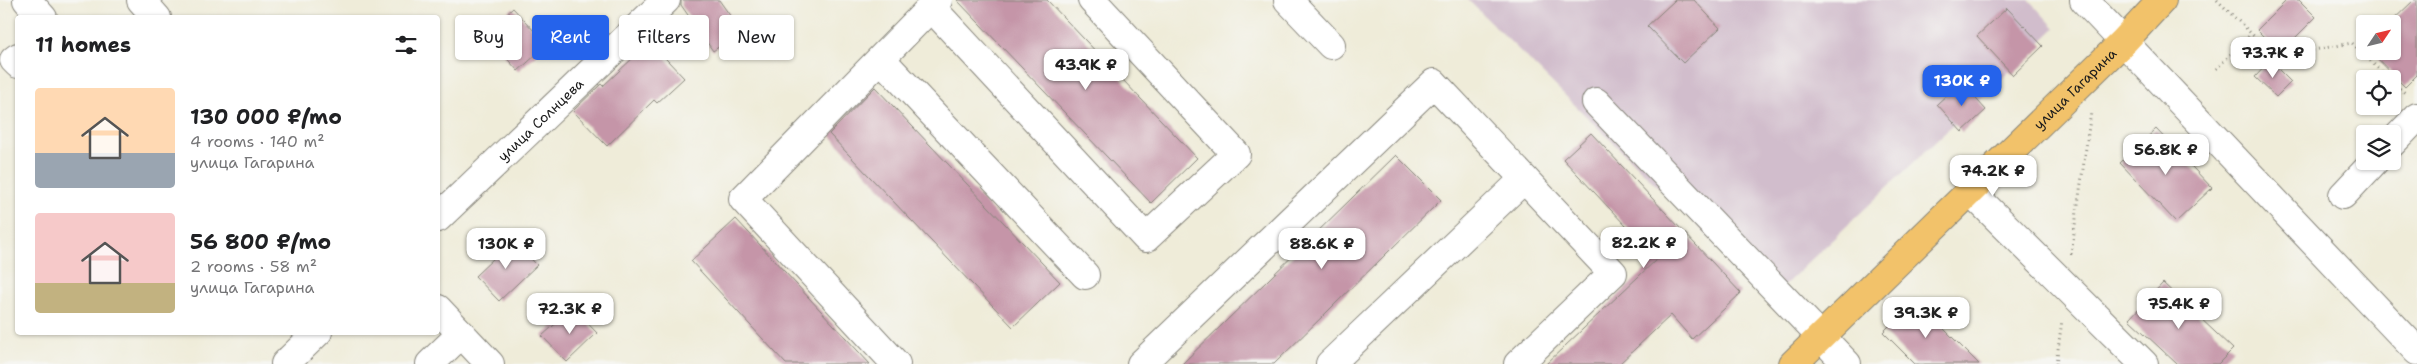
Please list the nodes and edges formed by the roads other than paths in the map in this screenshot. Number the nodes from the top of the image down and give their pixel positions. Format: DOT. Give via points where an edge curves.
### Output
graph roads {
  1 [pos="26,0"];
  2 [pos="141,0"];
  3 [pos="666,0"];
  4 [pos="1092,0"];
  5 [pos="1288,0"];
  6 [pos="2084,0"];
  7 [pos="2162,0"];
  8 [pos="935,4"];
  9 [pos="40,15"];
  10 [pos="154,15"];
  11 [pos="2124,41"];
  12 [pos="1331,45"];
  13 [pos="881,59"];
  14 [pos="1596,102"];
  15 [pos="2417,117"];
  16 [pos="2401,134"];
  17 [pos="2366,170"];
  18 [pos="1524,179"];
  19 [pos="1970,191"];
  20 [pos="2342,195"];
  21 [pos="440,216"];
  22 [pos="1085,275"];
  23 [pos="440,311"];
  24 [pos="461,334"];
  25 [pos="315,335"];
  26 [pos="1820,337"];
  27 [pos="2417,352"];
  28 [pos="285,364"];
  29 [pos="430,364"];
  30 [pos="490,364"];
  31 [pos="896,364"];
  32 [pos="1141,364"];
  33 [pos="1330,364"];
  34 [pos="1518,364"];
  35 [pos="1793,364"];
  36 [pos="1847,364"];
  37 [pos="2144,364"];
  1 -- 9 [label="street"];
  2 -- 10 [label="street"];
  3 -- 21 [label="street, улица Солнцева"];
  4 -- 8 [label="street" via="1236,154 1146,238"];
  5 -- 12 [label="street"];
  6 -- 11 [label="street"];
  7 -- 11 [label="main road, улица Гагарина"];
  8 -- 13 [label="street"];
  11 -- 19 [label="main road, улица Гагарина"];
  11 -- 27 [label="street"];
  13 -- 22 [label="street"];
  13 -- 31 [label="street" via="743,199"];
  14 -- 26 [label="street"];
  15 -- 16 [label="street"];
  17 -- 20 [label="street"];
  18 -- 32 [label="street" via="1434,83"];
  18 -- 33 [label="street"];
  18 -- 34 [label="street" via="1613,273"];
  19 -- 26 [label="main road, улица Гагарина"];
  19 -- 37 [label="street"];
  23 -- 24 [label="street"];
  24 -- 29 [label="street"];
  24 -- 30 [label="street"];
  25 -- 28 [label="street"];
  26 -- 35 [label="main road, улица Гагарина"];
  26 -- 36 [label="street"];
}
